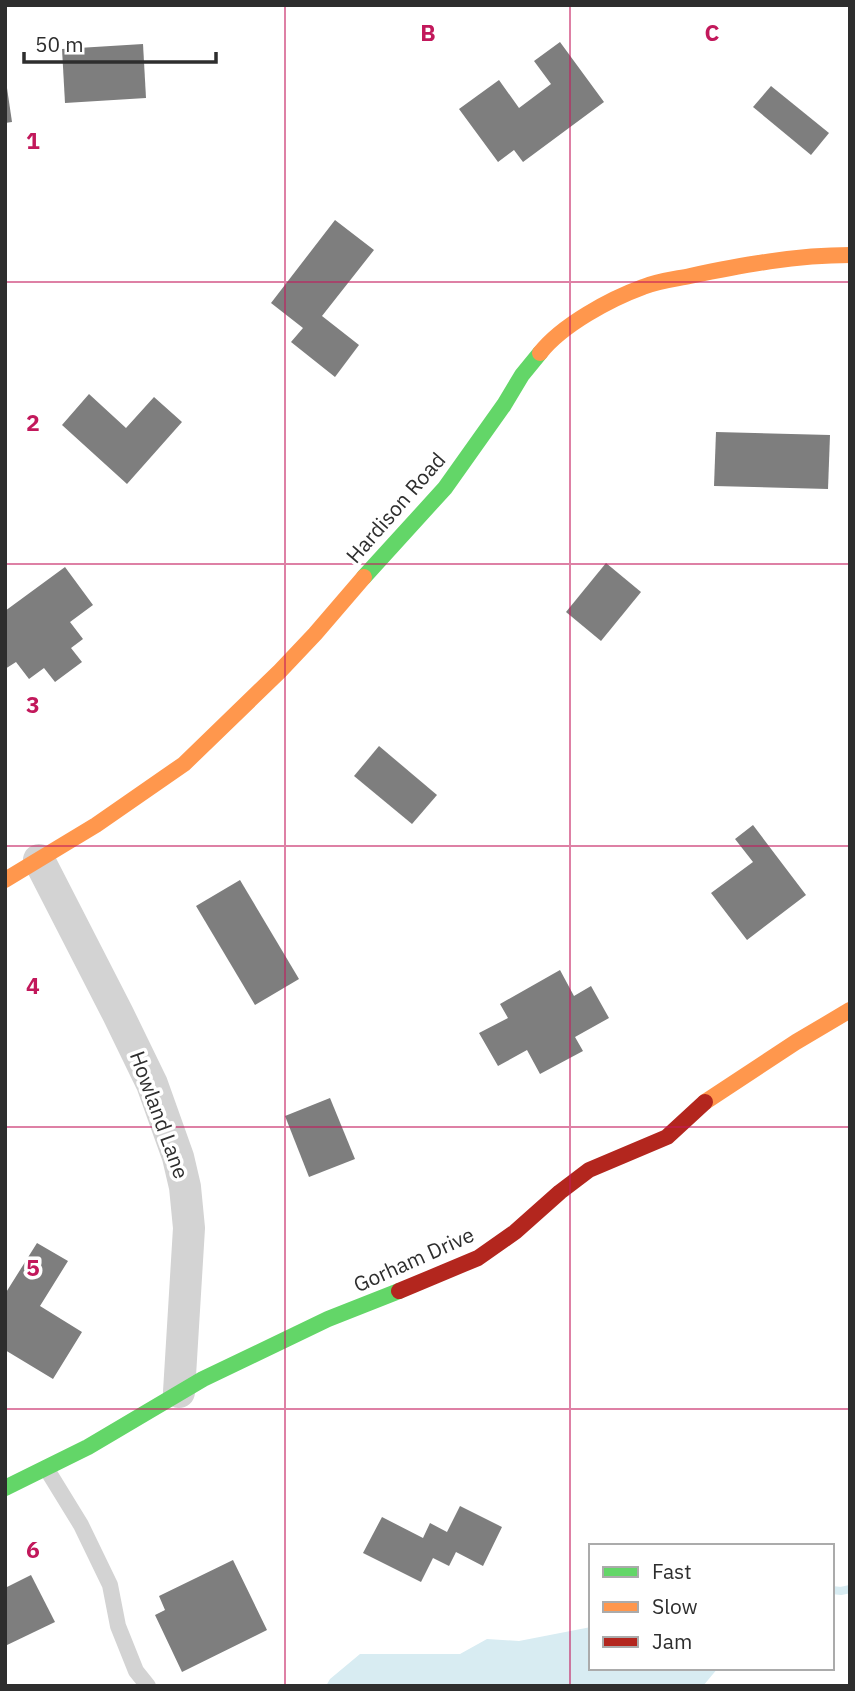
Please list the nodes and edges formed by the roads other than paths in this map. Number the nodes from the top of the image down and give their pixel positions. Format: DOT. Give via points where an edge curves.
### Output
graph roads {
  1 [pos="850,255"];
  2 [pos="39,860"];
  3 [pos="5,880"];
  4 [pos="850,1010"];
  5 [pos="179,1392"];
  6 [pos="46,1468"];
  7 [pos="5,1488"];
  8 [pos="148,1686"];
  1 -- 2 [label="street, Hardison Road" via="781,259 644,286 576,321 546,345 444,488 280,671 184,764"];
  2 -- 3 [label="street, Hardison Road"];
  2 -- 5 [label="street, Howland Lane" via="152,1084 178,1157 189,1228"];
  4 -- 5 [label="street, Gorham Drive" via="709,1098 667,1137 589,1170 478,1258 328,1319"];
  5 -- 6 [label="street, Gorham Drive"];
  6 -- 7 [label="street, Gorham Drive"];
  6 -- 8 [label="lane" via="110,1586 118,1626 136,1671"];
}
